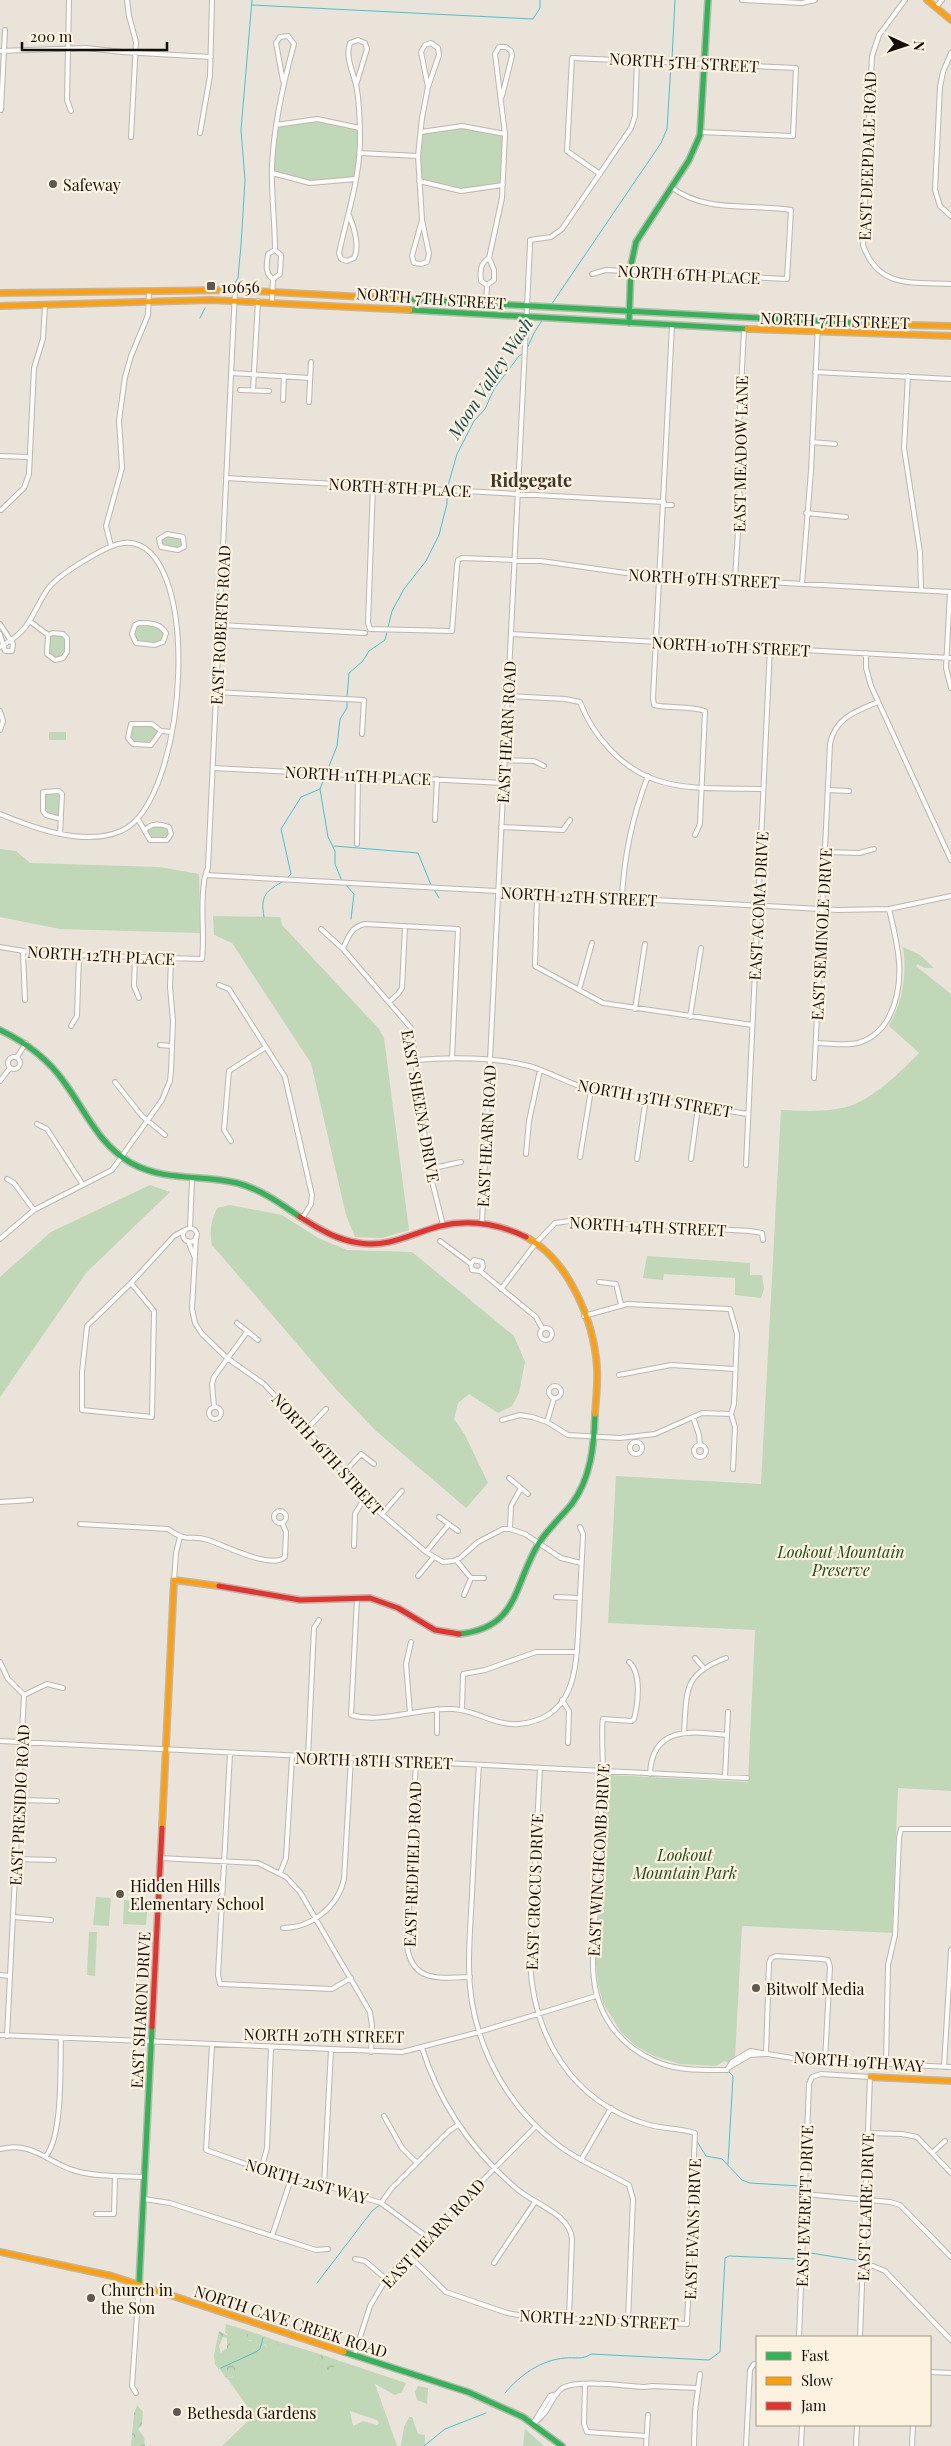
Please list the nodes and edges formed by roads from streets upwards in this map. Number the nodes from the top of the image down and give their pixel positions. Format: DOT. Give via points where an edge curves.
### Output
graph roads {
  1 [pos="69,0"];
  2 [pos="127,0"];
  3 [pos="212,0"];
  4 [pos="708,0"];
  5 [pos="742,0"];
  6 [pos="815,0"];
  7 [pos="905,0"];
  8 [pos="927,0"];
  9 [pos="942,0"];
  10 [pos="936,7"];
  11 [pos="951,20"];
  12 [pos="4,30"];
  13 [pos="69,48"];
  14 [pos="2,51"];
  15 [pos="135,53"];
  16 [pos="951,53"];
  17 [pos="211,57"];
  18 [pos="638,60"];
  19 [pos="705,63"];
  20 [pos="283,80"];
  21 [pos="356,85"];
  22 [pos="428,87"];
  23 [pos="502,96"];
  24 [pos="1,110"];
  25 [pos="70,111"];
  26 [pos="276,125"];
  27 [pos="360,128"];
  28 [pos="421,132"];
  29 [pos="700,132"];
  30 [pos="200,133"];
  31 [pos="505,134"];
  32 [pos="131,137"];
  33 [pos="359,153"];
  34 [pos="418,156"];
  35 [pos="272,173"];
  36 [pos="600,174"];
  37 [pos="356,179"];
  38 [pos="419,181"];
  39 [pos="503,185"];
  40 [pos="671,187"];
  41 [pos="349,215"];
  42 [pos="951,216"];
  43 [pos="422,220"];
  44 [pos="275,250"];
  45 [pos="489,258"];
  46 [pos="630,272"];
  47 [pos="592,274"];
  48 [pos="273,279"];
  49 [pos="951,284"];
  50 [pos="487,285"];
  51 [pos="235,290"];
  52 [pos="149,291"];
  53 [pos="273,292"];
  54 [pos="0,293"];
  55 [pos="375,296"];
  56 [pos="235,301"];
  57 [pos="258,302"];
  58 [pos="272,302"];
  59 [pos="149,303"];
  60 [pos="486,304"];
  61 [pos="45,305"];
  62 [pos="0,306"];
  63 [pos="374,307"];
  64 [pos="526,308"];
  65 [pos="629,313"];
  66 [pos="526,317"];
  67 [pos="713,317"];
  68 [pos="629,323"];
  69 [pos="818,323"];
  70 [pos="672,325"];
  71 [pos="951,326"];
  72 [pos="712,327"];
  73 [pos="744,329"];
  74 [pos="818,333"];
  75 [pos="951,336"];
  76 [pos="311,362"];
  77 [pos="815,372"];
  78 [pos="232,373"];
  79 [pos="254,374"];
  80 [pos="284,376"];
  81 [pos="908,376"];
  82 [pos="310,378"];
  83 [pos="951,379"];
  84 [pos="240,390"];
  85 [pos="253,390"];
  86 [pos="269,392"];
  87 [pos="283,400"];
  88 [pos="309,402"];
  89 [pos="812,442"];
  90 [pos="834,444"];
  91 [pos="0,456"];
  92 [pos="29,457"];
  93 [pos="226,478"];
  94 [pos="373,486"];
  95 [pos="518,494"];
  96 [pos="663,503"];
  97 [pos="672,505"];
  98 [pos="1,510"];
  99 [pos="806,512"];
  100 [pos="846,517"];
  101 [pos="111,546"];
  102 [pos="161,548"];
  103 [pos="152,554"];
  104 [pos="514,560"];
  105 [pos="659,576"];
  106 [pos="736,579"];
  107 [pos="802,584"];
  108 [pos="921,590"];
  109 [pos="950,592"];
  110 [pos="31,622"];
  111 [pos="0,624"];
  112 [pos="220,625"];
  113 [pos="178,632"];
  114 [pos="166,633"];
  115 [pos="365,633"];
  116 [pos="0,634"];
  117 [pos="511,634"];
  118 [pos="48,635"];
  119 [pos="11,640"];
  120 [pos="656,642"];
  121 [pos="2,646"];
  122 [pos="770,647"];
  123 [pos="866,653"];
  124 [pos="949,658"];
  125 [pos="951,688"];
  126 [pos="216,692"];
  127 [pos="507,696"];
  128 [pos="878,702"];
  129 [pos="0,710"];
  130 [pos="0,730"];
  131 [pos="161,731"];
  132 [pos="172,732"];
  133 [pos="362,734"];
  134 [pos="504,760"];
  135 [pos="544,766"];
  136 [pos="213,768"];
  137 [pos="358,776"];
  138 [pos="648,776"];
  139 [pos="438,779"];
  140 [pos="503,783"];
  141 [pos="702,786"];
  142 [pos="763,789"];
  143 [pos="828,790"];
  144 [pos="849,791"];
  145 [pos="0,814"];
  146 [pos="61,819"];
  147 [pos="138,820"];
  148 [pos="434,820"];
  149 [pos="570,820"];
  150 [pos="501,827"];
  151 [pos="145,830"];
  152 [pos="60,834"];
  153 [pos="694,835"];
  154 [pos="357,844"];
  155 [pos="874,849"];
  156 [pos="825,852"];
  157 [pos="951,860"];
  158 [pos="206,875"];
  159 [pos="498,892"];
  160 [pos="537,894"];
  161 [pos="951,896"];
  162 [pos="622,898"];
  163 [pos="758,905"];
  164 [pos="822,909"];
  165 [pos="889,909"];
  166 [pos="405,926"];
  167 [pos="321,929"];
  168 [pos="592,942"];
  169 [pos="645,944"];
  170 [pos="0,947"];
  171 [pos="701,948"];
  172 [pos="343,950"];
  173 [pos="24,953"];
  174 [pos="79,955"];
  175 [pos="135,957"];
  176 [pos="171,959"];
  177 [pos="202,959"];
  178 [pos="219,985"];
  179 [pos="579,990"];
  180 [pos="140,998"];
  181 [pos="25,1000"];
  182 [pos="389,1002"];
  183 [pos="635,1008"];
  184 [pos="690,1017"];
  185 [pos="71,1026"];
  186 [pos="752,1026"];
  187 [pos="0,1030"];
  188 [pos="816,1043"];
  189 [pos="26,1044"];
  190 [pos="160,1045"];
  191 [pos="172,1046"];
  192 [pos="266,1047"];
  193 [pos="17,1057"];
  194 [pos="452,1058"];
  195 [pos="416,1060"];
  196 [pos="490,1061"];
  197 [pos="10,1068"];
  198 [pos="540,1070"];
  199 [pos="814,1078"];
  200 [pos="0,1081"];
  201 [pos="115,1082"];
  202 [pos="591,1090"];
  203 [pos="646,1098"];
  204 [pos="698,1106"];
  205 [pos="748,1114"];
  206 [pos="147,1121"];
  207 [pos="37,1124"];
  208 [pos="165,1135"];
  209 [pos="231,1141"];
  210 [pos="526,1154"];
  211 [pos="121,1157"];
  212 [pos="580,1157"];
  213 [pos="637,1159"];
  214 [pos="691,1159"];
  215 [pos="461,1162"];
  216 [pos="746,1165"];
  217 [pos="429,1169"];
  218 [pos="7,1179"];
  219 [pos="192,1180"];
  220 [pos="83,1185"];
  221 [pos="34,1210"];
  222 [pos="302,1219"];
  223 [pos="482,1223"];
  224 [pos="443,1226"];
  225 [pos="190,1228"];
  226 [pos="185,1230"];
  227 [pos="196,1238"];
  228 [pos="0,1239"];
  229 [pos="172,1239"];
  230 [pos="187,1240"];
  231 [pos="763,1240"];
  232 [pos="440,1241"];
  233 [pos="536,1243"];
  234 [pos="194,1256"];
  235 [pos="471,1264"];
  236 [pos="480,1271"];
  237 [pos="599,1282"];
  238 [pos="131,1283"];
  239 [pos="501,1289"];
  240 [pos="621,1304"];
  241 [pos="584,1316"];
  242 [pos="237,1322"];
  243 [pos="542,1328"];
  244 [pos="247,1332"];
  245 [pos="258,1340"];
  246 [pos="227,1358"];
  247 [pos="735,1369"];
  248 [pos="619,1375"];
  249 [pos="554,1398"];
  250 [pos="214,1406"];
  251 [pos="326,1409"];
  252 [pos="731,1414"];
  253 [pos="693,1417"];
  254 [pos="502,1420"];
  255 [pos="547,1422"];
  256 [pos="306,1430"];
  257 [pos="594,1438"];
  258 [pos="700,1445"];
  259 [pos="374,1464"];
  260 [pos="733,1469"];
  261 [pos="343,1474"];
  262 [pos="508,1478"];
  263 [pos="521,1488"];
  264 [pos="402,1492"];
  265 [pos="528,1494"];
  266 [pos="364,1499"];
  267 [pos="31,1500"];
  268 [pos="0,1502"];
  269 [pos="382,1514"];
  270 [pos="439,1517"];
  271 [pos="282,1523"];
  272 [pos="80,1524"];
  273 [pos="449,1524"];
  274 [pos="580,1527"];
  275 [pos="510,1529"];
  276 [pos="458,1531"];
  277 [pos="180,1537"];
  278 [pos="538,1544"];
  279 [pos="354,1546"];
  280 [pos="426,1552"];
  281 [pos="433,1558"];
  282 [pos="456,1560"];
  283 [pos="581,1563"];
  284 [pos="418,1576"];
  285 [pos="471,1578"];
  286 [pos="484,1578"];
  287 [pos="174,1580"];
  288 [pos="464,1595"];
  289 [pos="556,1597"];
  290 [pos="357,1598"];
  291 [pos="580,1598"];
  292 [pos="318,1620"];
  293 [pos="411,1642"];
  294 [pos="578,1652"];
  295 [pos="695,1658"];
  296 [pos="726,1658"];
  297 [pos="0,1662"];
  298 [pos="630,1662"];
  299 [pos="703,1667"];
  300 [pos="63,1688"];
  301 [pos="24,1695"];
  302 [pos="562,1700"];
  303 [pos="437,1709"];
  304 [pos="462,1710"];
  305 [pos="728,1712"];
  306 [pos="410,1713"];
  307 [pos="684,1732"];
  308 [pos="437,1733"];
  309 [pos="727,1735"];
  310 [pos="0,1741"];
  311 [pos="22,1742"];
  312 [pos="568,1743"];
  313 [pos="166,1749"];
  314 [pos="230,1753"];
  315 [pos="292,1756"];
  316 [pos="308,1757"];
  317 [pos="351,1758"];
  318 [pos="416,1761"];
  319 [pos="478,1765"];
  320 [pos="540,1768"];
  321 [pos="603,1771"];
  322 [pos="650,1774"];
  323 [pos="726,1777"];
  324 [pos="747,1778"];
  325 [pos="19,1800"];
  326 [pos="58,1801"];
  327 [pos="951,1830"];
  328 [pos="160,1858"];
  329 [pos="16,1859"];
  330 [pos="54,1860"];
  331 [pos="224,1861"];
  332 [pos="280,1873"];
  333 [pos="314,1917"];
  334 [pos="13,1918"];
  335 [pos="51,1920"];
  336 [pos="283,1928"];
  337 [pos="951,1950"];
  338 [pos="0,1976"];
  339 [pos="10,1976"];
  340 [pos="470,1977"];
  341 [pos="351,1978"];
  342 [pos="596,1996"];
  343 [pos="537,2014"];
  344 [pos="479,2032"];
  345 [pos="0,2035"];
  346 [pos="7,2036"];
  347 [pos="61,2039"];
  348 [pos="151,2041"];
  349 [pos="212,2045"];
  350 [pos="271,2048"];
  351 [pos="422,2048"];
  352 [pos="332,2050"];
  353 [pos="371,2052"];
  354 [pos="766,2054"];
  355 [pos="825,2061"];
  356 [pos="886,2063"];
  357 [pos="944,2067"];
  358 [pos="951,2067"];
  359 [pos="870,2077"];
  360 [pos="951,2081"];
  361 [pos="611,2108"];
  362 [pos="384,2116"];
  363 [pos="458,2125"];
  364 [pos="536,2126"];
  365 [pos="695,2133"];
  366 [pos="868,2133"];
  367 [pos="945,2141"];
  368 [pos="0,2149"];
  369 [pos="932,2153"];
  370 [pos="46,2156"];
  371 [pos="581,2160"];
  372 [pos="417,2163"];
  373 [pos="494,2169"];
  374 [pos="261,2170"];
  375 [pos="951,2173"];
  376 [pos="116,2176"];
  377 [pos="145,2177"];
  378 [pos="291,2179"];
  379 [pos="324,2185"];
  380 [pos="804,2194"];
  381 [pos="144,2199"];
  382 [pos="865,2199"];
  383 [pos="535,2202"];
  384 [pos="381,2203"];
  385 [pos="96,2214"];
  386 [pos="272,2236"];
  387 [pos="428,2237"];
  388 [pos="328,2250"];
  389 [pos="0,2252"];
  390 [pos="408,2256"];
  391 [pos="951,2257"];
  392 [pos="355,2258"];
  393 [pos="494,2263"];
  394 [pos="862,2265"];
  395 [pos="386,2278"];
  396 [pos="139,2285"];
  397 [pos="569,2318"];
  398 [pos="628,2321"];
  399 [pos="688,2324"];
  400 [pos="799,2336"];
  401 [pos="860,2336"];
  402 [pos="951,2340"];
  403 [pos="354,2356"];
  404 [pos="755,2364"];
  405 [pos="931,2372"];
  406 [pos="700,2374"];
  407 [pos="951,2374"];
  408 [pos="585,2385"];
  409 [pos="696,2388"];
  410 [pos="136,2393"];
  411 [pos="648,2415"];
  412 [pos="533,2424"];
  413 [pos="802,2426"];
  414 [pos="857,2426"];
  415 [pos="913,2426"];
  416 [pos="646,2436"];
  417 [pos="562,2446"];
  418 [pos="646,2446"];
  419 [pos="694,2446"];
  420 [pos="746,2446"];
  421 [pos="801,2446"];
  422 [pos="856,2446"];
  423 [pos="912,2446"];
  1 -- 13 [label="street"];
  2 -- 15 [label="street" via="135,34"];
  3 -- 17 [label="street"];
  4 -- 19 [label="street"];
  5 -- 6 [label="street" via="802,3"];
  7 -- 49 [label="street, EAST DEEPDALE ROAD" via="882,29 872,56 863,245 871,263 893,280"];
  8 -- 10 [label="street"];
  9 -- 10 [label="street"];
  10 -- 11 [label="street"];
  12 -- 14 [label="street"];
  13 -- 14 [label="street"];
  13 -- 15 [label="street"];
  13 -- 25 [label="street" via="67,100"];
  14 -- 24 [label="street"];
  15 -- 17 [label="street"];
  15 -- 32 [label="street"];
  16 -- 42 [label="street" via="940,87 935,190 940,206"];
  17 -- 30 [label="street"];
  18 -- 19 [label="street, NORTH 5TH STREET"];
  18 -- 36 [label="street" via="634,123"];
  18 -- 36 [label="street, NORTH 5TH STREET" via="572,58 567,151"];
  19 -- 29 [label="street"];
  19 -- 29 [label="street, NORTH 5TH STREET" via="796,68 793,136"];
  20 -- 20 [label="street" via="294,44 288,36 280,36 276,43"];
  20 -- 26 [label="street"];
  21 -- 21 [label="street" via="367,49 365,43 358,40 350,44 349,50"];
  21 -- 27 [label="street"];
  22 -- 22 [label="street" via="439,51 431,43 422,47 421,52"];
  22 -- 28 [label="street"];
  23 -- 23 [label="street" via="512,56 506,47 499,47 495,54"];
  23 -- 31 [label="street"];
  26 -- 27 [label="street" via="317,119"];
  26 -- 35 [label="street"];
  27 -- 33 [label="street"];
  28 -- 31 [label="street" via="462,126"];
  28 -- 34 [label="street"];
  29 -- 40 [label="street" via="694,151"];
  31 -- 39 [label="street"];
  33 -- 34 [label="street"];
  33 -- 37 [label="street"];
  34 -- 38 [label="street"];
  35 -- 37 [label="street" via="310,183"];
  35 -- 44 [label="street"];
  36 -- 64 [label="street, EAST HEARN ROAD" via="562,229 551,238 530,240"];
  37 -- 41 [label="street"];
  38 -- 39 [label="street" via="461,191"];
  38 -- 43 [label="street"];
  39 -- 45 [label="street"];
  40 -- 46 [label="street" via="640,235"];
  40 -- 46 [label="street, NORTH 6TH PLACE" via="686,197 710,205 791,210 787,279"];
  41 -- 41 [label="street" via="338,252 341,259 347,261 354,258 356,252"];
  43 -- 43 [label="street" via="412,256 414,263 419,264 427,262 429,254"];
  44 -- 48 [label="street" via="281,254 281,270"];
  44 -- 48 [label="street" via="268,254 267,274"];
  45 -- 50 [label="street" via="494,275 492,283"];
  45 -- 50 [label="street" via="483,262 481,270 481,281"];
  46 -- 47 [label="street, NORTH 6TH PLACE" via="606,270"];
  46 -- 65 [label="street"];
  48 -- 53 [label="street"];
  50 -- 60 [label="street"];
  51 -- 52 [label="street, NORTH 7TH STREET"];
  51 -- 53 [label="street, NORTH 7TH STREET"];
  51 -- 56 [label="street, EAST ROBERTS ROAD"];
  52 -- 54 [label="street, NORTH 7TH STREET"];
  52 -- 59 [label="street"];
  53 -- 55 [label="street, NORTH 7TH STREET"];
  53 -- 58 [label="street"];
  55 -- 60 [label="street, NORTH 7TH STREET"];
  55 -- 63 [label="street"];
  56 -- 57 [label="street, NORTH 7TH STREET"];
  56 -- 59 [label="street, NORTH 7TH STREET"];
  56 -- 78 [label="street, EAST ROBERTS ROAD"];
  57 -- 58 [label="street, NORTH 7TH STREET"];
  57 -- 79 [label="street"];
  58 -- 63 [label="street, NORTH 7TH STREET"];
  59 -- 61 [label="street, NORTH 7TH STREET"];
  59 -- 101 [label="street" via="148,315 125,377 119,420 122,468 106,526"];
  60 -- 64 [label="street, NORTH 7TH STREET"];
  61 -- 62 [label="street, NORTH 7TH STREET"];
  61 -- 92 [label="street" via="43,339 34,368"];
  63 -- 66 [label="street, NORTH 7TH STREET"];
  64 -- 65 [label="street, NORTH 7TH STREET"];
  64 -- 66 [label="street, EAST HEARN ROAD"];
  65 -- 67 [label="street, NORTH 7TH STREET"];
  65 -- 68 [label="street"];
  66 -- 68 [label="street, NORTH 7TH STREET"];
  66 -- 95 [label="street, EAST HEARN ROAD"];
  67 -- 69 [label="street, NORTH 7TH STREET"];
  67 -- 72 [label="street"];
  68 -- 70 [label="street, NORTH 7TH STREET"];
  69 -- 71 [label="street, NORTH 7TH STREET"];
  69 -- 74 [label="street"];
  70 -- 72 [label="street, NORTH 7TH STREET"];
  70 -- 96 [label="street"];
  72 -- 73 [label="street, NORTH 7TH STREET"];
  73 -- 74 [label="street, NORTH 7TH STREET"];
  73 -- 106 [label="street, EAST MEADOW LANE" via="737,468 740,500"];
  74 -- 75 [label="street, NORTH 7TH STREET"];
  74 -- 77 [label="street"];
  76 -- 82 [label="street"];
  77 -- 81 [label="street"];
  77 -- 89 [label="street"];
  78 -- 79 [label="street"];
  78 -- 93 [label="street, EAST ROBERTS ROAD"];
  79 -- 80 [label="street"];
  79 -- 85 [label="street"];
  80 -- 82 [label="street"];
  80 -- 87 [label="street"];
  81 -- 83 [label="street"];
  81 -- 108 [label="street" via="904,448 920,552"];
  82 -- 88 [label="street"];
  84 -- 85 [label="street"];
  85 -- 86 [label="street"];
  89 -- 90 [label="street"];
  89 -- 99 [label="street"];
  91 -- 92 [label="street"];
  92 -- 98 [label="street" via="24,488"];
  93 -- 94 [label="street, NORTH 8TH PLACE"];
  93 -- 112 [label="street, EAST ROBERTS ROAD"];
  94 -- 95 [label="street, NORTH 8TH PLACE"];
  94 -- 104 [label="street, NORTH 9TH STREET" via="370,629 452,631 458,560"];
  95 -- 96 [label="street, NORTH 8TH PLACE"];
  95 -- 104 [label="street, EAST HEARN ROAD"];
  96 -- 97 [label="street, NORTH 8TH PLACE"];
  96 -- 105 [label="street"];
  99 -- 100 [label="street"];
  99 -- 107 [label="street"];
  101 -- 103 [label="street" via="134,543"];
  101 -- 110 [label="street" via="57,579 47,589"];
  102 -- 102 [label="street" via="181,549 185,540 180,535 163,535 159,539"];
  102 -- 103 [label="street"];
  103 -- 113 [label="street" via="170,590"];
  104 -- 105 [label="street, NORTH 9TH STREET"];
  104 -- 117 [label="street, EAST HEARN ROAD"];
  105 -- 106 [label="street, NORTH 9TH STREET"];
  105 -- 120 [label="street"];
  106 -- 107 [label="street, NORTH 9TH STREET"];
  107 -- 108 [label="street, NORTH 9TH STREET"];
  108 -- 109 [label="street, NORTH 9TH STREET"];
  109 -- 124 [label="street"];
  110 -- 118 [label="street"];
  110 -- 119 [label="street"];
  111 -- 119 [label="street"];
  112 -- 115 [label="street"];
  112 -- 126 [label="street, EAST ROBERTS ROAD"];
  113 -- 114 [label="street"];
  113 -- 132 [label="street" via="180,653"];
  114 -- 114 [label="street" via="157,625 139,623 132,634 136,643 155,645 164,642"];
  116 -- 121 [label="street"];
  117 -- 120 [label="street, NORTH 10TH STREET"];
  117 -- 127 [label="street, EAST HEARN ROAD"];
  118 -- 118 [label="street" via="49,657 55,660 63,658 67,652 67,638 62,634"];
  119 -- 121 [label="street"];
  119 -- 121 [label="street" via="12,651 6,652"];
  120 -- 122 [label="street, NORTH 10TH STREET"];
  120 -- 141 [label="street" via="654,705 704,711"];
  122 -- 123 [label="street, NORTH 10TH STREET"];
  122 -- 142 [label="street, EAST ACOMA DRIVE"];
  123 -- 124 [label="street, NORTH 10TH STREET"];
  123 -- 128 [label="street" via="867,676"];
  124 -- 125 [label="street" via="947,678"];
  126 -- 133 [label="street" via="364,700"];
  126 -- 136 [label="street, EAST ROBERTS ROAD"];
  127 -- 134 [label="street, EAST HEARN ROAD"];
  127 -- 138 [label="street" via="580,702 586,717 607,747 632,768"];
  128 -- 143 [label="street, EAST SEMINOLE DRIVE" via="849,715 834,730 830,744"];
  128 -- 157 [label="street"];
  129 -- 130 [label="street" via="3,722"];
  131 -- 131 [label="street" via="152,724 131,724 128,738 133,744 151,745"];
  131 -- 132 [label="street"];
  132 -- 147 [label="street" via="161,776"];
  134 -- 135 [label="street" via="534,761"];
  134 -- 140 [label="street, EAST HEARN ROAD"];
  136 -- 137 [label="street, NORTH 11TH PLACE"];
  136 -- 158 [label="street, EAST ROBERTS ROAD"];
  137 -- 139 [label="street, NORTH 11TH PLACE"];
  137 -- 154 [label="street"];
  138 -- 141 [label="street" via="671,784"];
  138 -- 162 [label="street" via="629,832"];
  139 -- 140 [label="street, NORTH 11TH PLACE"];
  139 -- 148 [label="street"];
  140 -- 150 [label="street, EAST HEARN ROAD"];
  141 -- 142 [label="street"];
  141 -- 153 [label="street" via="700,824"];
  142 -- 163 [label="street, EAST ACOMA DRIVE"];
  143 -- 144 [label="street"];
  143 -- 156 [label="street, EAST SEMINOLE DRIVE"];
  145 -- 152 [label="street"];
  146 -- 146 [label="street" via="62,794 59,791 43,792 43,811"];
  146 -- 152 [label="street"];
  147 -- 151 [label="street"];
  147 -- 152 [label="street" via="107,836"];
  149 -- 150 [label="street" via="563,830"];
  150 -- 159 [label="street, EAST HEARN ROAD"];
  151 -- 151 [label="street" via="150,840 167,840 171,834 170,827 163,825 153,825"];
  155 -- 156 [label="street" via="853,853"];
  156 -- 164 [label="street, EAST SEMINOLE DRIVE"];
  158 -- 159 [label="street, NORTH 12TH STREET"];
  158 -- 177 [label="street, EAST ROBERTS ROAD"];
  159 -- 160 [label="street, NORTH 12TH STREET"];
  159 -- 196 [label="street, EAST HEARN ROAD"];
  160 -- 162 [label="street, NORTH 12TH STREET"];
  160 -- 179 [label="street" via="535,966"];
  161 -- 165 [label="street, NORTH 12TH STREET"];
  162 -- 163 [label="street, NORTH 12TH STREET"];
  163 -- 164 [label="street, NORTH 12TH STREET"];
  163 -- 186 [label="street, EAST ACOMA DRIVE"];
  164 -- 165 [label="street, NORTH 12TH STREET"];
  164 -- 188 [label="street, EAST SEMINOLE DRIVE"];
  165 -- 188 [label="street" via="900,977 897,998 886,1024 873,1036 855,1044"];
  166 -- 172 [label="street" via="359,926 349,934"];
  166 -- 182 [label="street" via="403,981 398,994"];
  166 -- 194 [label="street" via="458,929"];
  167 -- 172 [label="street, EAST SHEENA DRIVE"];
  168 -- 179 [label="street"];
  169 -- 183 [label="street"];
  170 -- 173 [label="street, NORTH 12TH PLACE"];
  171 -- 184 [label="street"];
  172 -- 182 [label="street, EAST SHEENA DRIVE"];
  173 -- 174 [label="street, NORTH 12TH PLACE"];
  173 -- 181 [label="street"];
  174 -- 175 [label="street, NORTH 12TH PLACE"];
  174 -- 185 [label="street" via="77,1016"];
  175 -- 176 [label="street, NORTH 12TH PLACE"];
  175 -- 180 [label="street" via="134,986"];
  176 -- 177 [label="street, NORTH 12TH PLACE"];
  176 -- 191 [label="street"];
  178 -- 192 [label="street" via="229,989"];
  179 -- 183 [label="street" via="603,1002"];
  182 -- 195 [label="street, EAST SHEENA DRIVE" via="411,1028"];
  183 -- 184 [label="street"];
  184 -- 186 [label="street"];
  186 -- 205 [label="street, EAST ACOMA DRIVE"];
  187 -- 189 [label="street"];
  188 -- 199 [label="street, EAST SEMINOLE DRIVE"];
  189 -- 193 [label="street"];
  189 -- 211 [label="street" via="53,1068 92,1127"];
  190 -- 191 [label="street"];
  191 -- 206 [label="street" via="170,1082"];
  192 -- 209 [label="street" via="229,1071 224,1130"];
  192 -- 222 [label="street" via="285,1077 312,1195 311,1204"];
  193 -- 197 [label="street" via="8,1059"];
  193 -- 197 [label="street" via="19,1066"];
  194 -- 195 [label="street, NORTH 13TH STREET"];
  194 -- 196 [label="street, NORTH 13TH STREET"];
  195 -- 217 [label="street, EAST SHEENA DRIVE"];
  196 -- 198 [label="street, NORTH 13TH STREET" via="521,1064"];
  196 -- 223 [label="street, EAST HEARN ROAD"];
  197 -- 200 [label="street"];
  198 -- 202 [label="street, NORTH 13TH STREET"];
  198 -- 210 [label="street"];
  201 -- 206 [label="street"];
  202 -- 203 [label="street, NORTH 13TH STREET"];
  202 -- 212 [label="street"];
  203 -- 204 [label="street, NORTH 13TH STREET"];
  203 -- 213 [label="street"];
  204 -- 205 [label="street, NORTH 13TH STREET"];
  204 -- 214 [label="street"];
  205 -- 216 [label="street, EAST ACOMA DRIVE"];
  206 -- 208 [label="street"];
  206 -- 211 [label="street"];
  207 -- 220 [label="street" via="47,1129"];
  211 -- 219 [label="street" via="169,1178"];
  211 -- 220 [label="street" via="108,1173"];
  215 -- 217 [label="street"];
  217 -- 224 [label="street, EAST SHEENA DRIVE"];
  218 -- 221 [label="street" via="14,1183"];
  219 -- 222 [label="street" via="224,1181 248,1187"];
  219 -- 225 [label="street"];
  220 -- 221 [label="street"];
  221 -- 228 [label="street"];
  222 -- 224 [label="street" via="326,1234 368,1244 396,1242"];
  223 -- 224 [label="street"];
  223 -- 233 [label="street" via="510,1229"];
  225 -- 226 [label="street"];
  225 -- 227 [label="street" via="195,1231"];
  226 -- 229 [label="street"];
  226 -- 230 [label="street" via="183,1236"];
  227 -- 230 [label="street"];
  227 -- 234 [label="street, NORTH 16TH STREET"];
  229 -- 230 [label="street"];
  229 -- 238 [label="street"];
  230 -- 234 [label="street, NORTH 16TH STREET"];
  231 -- 233 [label="street, NORTH 14TH STREET" via="762,1232 570,1221 555,1222"];
  232 -- 235 [label="street"];
  233 -- 239 [label="street"];
  233 -- 241 [label="street" via="562,1270"];
  234 -- 246 [label="street, NORTH 16TH STREET" via="192,1309 195,1323"];
  235 -- 236 [label="street" via="474,1271"];
  235 -- 236 [label="street" via="480,1260 483,1266"];
  236 -- 239 [label="street"];
  237 -- 240 [label="street" via="616,1284"];
  238 -- 238 [label="street" via="154,1311 152,1417 82,1410 87,1326"];
  239 -- 243 [label="street" via="536,1316"];
  240 -- 241 [label="street"];
  240 -- 247 [label="street" via="730,1308 737,1334"];
  241 -- 257 [label="street" via="596,1352"];
  242 -- 244 [label="street"];
  244 -- 245 [label="street"];
  244 -- 246 [label="street"];
  246 -- 250 [label="street" via="212,1384"];
  246 -- 256 [label="street, NORTH 16TH STREET" via="264,1384"];
  247 -- 248 [label="street" via="671,1365"];
  247 -- 252 [label="street"];
  249 -- 255 [label="street"];
  251 -- 256 [label="street"];
  252 -- 253 [label="street" via="702,1413"];
  252 -- 260 [label="street" via="735,1427"];
  253 -- 257 [label="street" via="635,1440"];
  253 -- 258 [label="street"];
  254 -- 255 [label="street" via="520,1415"];
  255 -- 257 [label="street" via="568,1436"];
  256 -- 261 [label="street, NORTH 16TH STREET" via="326,1449"];
  257 -- 278 [label="street" via="590,1468 583,1486 573,1504"];
  259 -- 261 [label="street" via="362,1454"];
  261 -- 266 [label="street, NORTH 16TH STREET"];
  262 -- 263 [label="street"];
  263 -- 265 [label="street"];
  263 -- 275 [label="street" via="510,1506"];
  264 -- 269 [label="street"];
  266 -- 269 [label="street, NORTH 16TH STREET"];
  266 -- 279 [label="street" via="355,1514"];
  267 -- 268 [label="street"];
  269 -- 280 [label="street, NORTH 16TH STREET"];
  270 -- 273 [label="street"];
  271 -- 277 [label="street" via="286,1532 286,1552 284,1559 279,1560 253,1557 203,1538 190,1540"];
  272 -- 277 [label="street" via="168,1529"];
  273 -- 276 [label="street"];
  273 -- 280 [label="street"];
  274 -- 283 [label="street" via="583,1534"];
  275 -- 278 [label="street" via="525,1534"];
  275 -- 282 [label="street" via="503,1529 478,1542"];
  277 -- 287 [label="street, EAST SHARON DRIVE"];
  278 -- 283 [label="street" via="561,1558"];
  278 -- 290 [label="street" via="522,1587 507,1614 473,1632 450,1634 436,1631 385,1602"];
  280 -- 281 [label="street, NORTH 16TH STREET"];
  281 -- 282 [label="street" via="443,1562"];
  281 -- 284 [label="street"];
  282 -- 285 [label="street"];
  283 -- 291 [label="street"];
  285 -- 286 [label="street"];
  285 -- 288 [label="street"];
  287 -- 290 [label="street" via="204,1581 285,1598"];
  287 -- 313 [label="street, EAST SHARON DRIVE"];
  289 -- 291 [label="street"];
  290 -- 306 [label="street" via="350,1715 378,1717"];
  291 -- 294 [label="street"];
  292 -- 316 [label="street" via="314,1628"];
  293 -- 306 [label="street" via="406,1664"];
  294 -- 302 [label="street" via="573,1683"];
  294 -- 304 [label="street" via="536,1652 485,1670 463,1674"];
  295 -- 299 [label="street"];
  296 -- 299 [label="street"];
  297 -- 301 [label="street" via="8,1679"];
  298 -- 321 [label="street, EAST WINCHCOMB DRIVE" via="637,1675 635,1716 632,1720 604,1719 602,1722"];
  299 -- 307 [label="street" via="690,1684"];
  300 -- 301 [label="street" via="48,1684"];
  301 -- 311 [label="street, EAST PRESIDIO ROAD"];
  302 -- 304 [label="street" via="548,1714 521,1724 502,1723"];
  302 -- 312 [label="street" via="569,1711"];
  303 -- 304 [label="street"];
  303 -- 306 [label="street"];
  303 -- 308 [label="street"];
  305 -- 309 [label="street"];
  307 -- 309 [label="street"];
  307 -- 322 [label="street" via="667,1739 654,1750"];
  309 -- 323 [label="street"];
  310 -- 311 [label="street, NORTH 18TH STREET"];
  311 -- 313 [label="street, NORTH 18TH STREET"];
  311 -- 325 [label="street, EAST PRESIDIO ROAD"];
  313 -- 314 [label="street, NORTH 18TH STREET"];
  313 -- 328 [label="street, EAST SHARON DRIVE"];
  314 -- 315 [label="street, NORTH 18TH STREET"];
  314 -- 331 [label="street"];
  315 -- 316 [label="street, NORTH 18TH STREET"];
  315 -- 332 [label="street" via="286,1858"];
  316 -- 317 [label="street, NORTH 18TH STREET"];
  317 -- 318 [label="street, NORTH 18TH STREET"];
  317 -- 333 [label="street" via="342,1890 332,1906"];
  318 -- 319 [label="street, NORTH 18TH STREET"];
  318 -- 340 [label="street, EAST REDFIELD ROAD" via="408,1958 414,1967 428,1976"];
  319 -- 320 [label="street, NORTH 18TH STREET"];
  319 -- 340 [label="street"];
  320 -- 321 [label="street, NORTH 18TH STREET"];
  320 -- 343 [label="street, EAST CROCUS DRIVE" via="530,1960"];
  321 -- 322 [label="street, NORTH 18TH STREET"];
  321 -- 342 [label="street, EAST WINCHCOMB DRIVE" via="593,1960"];
  322 -- 323 [label="street, NORTH 18TH STREET"];
  323 -- 324 [label="street, NORTH 18TH STREET"];
  325 -- 326 [label="street"];
  325 -- 329 [label="street, EAST PRESIDIO ROAD"];
  327 -- 356 [label="street" via="901,1829 895,1935 888,1965"];
  328 -- 331 [label="street"];
  328 -- 348 [label="street, EAST SHARON DRIVE"];
  329 -- 330 [label="street"];
  329 -- 334 [label="street, EAST PRESIDIO ROAD"];
  331 -- 332 [label="street" via="258,1863"];
  331 -- 341 [label="street" via="220,1984 332,1989"];
  332 -- 333 [label="street" via="300,1892"];
  333 -- 336 [label="street" via="302,1925"];
  333 -- 341 [label="street"];
  334 -- 335 [label="street"];
  334 -- 339 [label="street, EAST PRESIDIO ROAD"];
  337 -- 357 [label="street"];
  338 -- 339 [label="street"];
  339 -- 346 [label="street, EAST PRESIDIO ROAD"];
  340 -- 344 [label="street"];
  341 -- 353 [label="street" via="372,2019"];
  342 -- 343 [label="street, NORTH 20TH STREET"];
  342 -- 354 [label="street, NORTH 19TH WAY" via="609,2023 620,2036 655,2062 727,2070 743,2053 756,2051"];
  343 -- 344 [label="street, NORTH 20TH STREET"];
  343 -- 361 [label="street, EAST CROCUS DRIVE" via="550,2044 568,2072"];
  344 -- 351 [label="street, NORTH 20TH STREET"];
  344 -- 364 [label="street" via="502,2084"];
  345 -- 346 [label="street, NORTH 20TH STREET"];
  346 -- 347 [label="street, NORTH 20TH STREET"];
  347 -- 348 [label="street, NORTH 20TH STREET"];
  347 -- 370 [label="street" via="56,2127 54,2142"];
  348 -- 349 [label="street, NORTH 20TH STREET"];
  348 -- 377 [label="street, EAST SHARON DRIVE"];
  349 -- 350 [label="street, NORTH 20TH STREET"];
  349 -- 374 [label="street, NORTH 21ST WAY" via="206,2150"];
  350 -- 352 [label="street, NORTH 20TH STREET"];
  350 -- 374 [label="street" via="267,2148"];
  351 -- 353 [label="street, NORTH 20TH STREET"];
  351 -- 363 [label="street" via="434,2081"];
  352 -- 353 [label="street, NORTH 20TH STREET"];
  352 -- 379 [label="street"];
  354 -- 355 [label="street, NORTH 19TH WAY"];
  354 -- 355 [label="street" via="771,1958 828,1960"];
  355 -- 356 [label="street, NORTH 19TH WAY"];
  356 -- 357 [label="street, NORTH 19TH WAY"];
  357 -- 358 [label="street, NORTH 19TH WAY"];
  359 -- 360 [label="street"];
  359 -- 366 [label="street, EAST CLAIRE DRIVE"];
  359 -- 380 [label="street, EAST EVERETT DRIVE" via="812,2076"];
  361 -- 365 [label="street, EAST CROCUS DRIVE" via="646,2124"];
  361 -- 371 [label="street"];
  362 -- 372 [label="street" via="402,2148"];
  363 -- 372 [label="street"];
  363 -- 373 [label="street"];
  364 -- 371 [label="street" via="558,2146"];
  364 -- 373 [label="street, EAST HEARN ROAD"];
  365 -- 399 [label="street, EAST EVANS DRIVE"];
  366 -- 369 [label="street" via="917,2137"];
  366 -- 382 [label="street, EAST CLAIRE DRIVE"];
  367 -- 369 [label="street"];
  368 -- 370 [label="street" via="26,2148"];
  369 -- 375 [label="street"];
  370 -- 376 [label="street" via="74,2171"];
  371 -- 398 [label="street" via="628,2185 633,2199"];
  372 -- 384 [label="street"];
  373 -- 383 [label="street"];
  373 -- 387 [label="street, EAST HEARN ROAD"];
  374 -- 378 [label="street, NORTH 21ST WAY"];
  376 -- 377 [label="street"];
  376 -- 385 [label="street" via="114,2214"];
  377 -- 381 [label="street, EAST SHARON DRIVE"];
  378 -- 379 [label="street, NORTH 21ST WAY"];
  378 -- 386 [label="street"];
  379 -- 384 [label="street, NORTH 21ST WAY"];
  380 -- 382 [label="street"];
  380 -- 400 [label="street, EAST EVERETT DRIVE"];
  381 -- 386 [label="street" via="170,2203"];
  381 -- 396 [label="street, EAST SHARON DRIVE"];
  382 -- 391 [label="street" via="900,2205"];
  382 -- 394 [label="street, EAST CLAIRE DRIVE"];
  383 -- 393 [label="street"];
  383 -- 397 [label="street" via="569,2227 572,2239"];
  384 -- 387 [label="street, NORTH 21ST WAY"];
  386 -- 388 [label="street" via="316,2250"];
  387 -- 390 [label="street, EAST HEARN ROAD"];
  389 -- 396 [label="street, NORTH CAVE CREEK ROAD" via="59,2263"];
  390 -- 395 [label="street, EAST HEARN ROAD"];
  390 -- 397 [label="street, NORTH 22ND STREET" via="438,2286 456,2296 515,2315"];
  392 -- 395 [label="street" via="365,2261"];
  394 -- 401 [label="street, EAST CLAIRE DRIVE"];
  394 -- 402 [label="street" via="885,2271 922,2314"];
  395 -- 403 [label="street, EAST HEARN ROAD" via="370,2306"];
  396 -- 403 [label="street, NORTH CAVE CREEK ROAD"];
  396 -- 410 [label="street, EAST SHARON DRIVE" via="132,2386"];
  397 -- 398 [label="street, NORTH 22ND STREET"];
  398 -- 399 [label="street, NORTH 22ND STREET"];
  403 -- 412 [label="street, NORTH CAVE CREEK ROAD" via="477,2396"];
  404 -- 420 [label="street" via="750,2370"];
  405 -- 407 [label="street"];
  406 -- 409 [label="street"];
  408 -- 409 [label="street"];
  408 -- 412 [label="street" via="568,2385 550,2396"];
  408 -- 416 [label="street" via="584,2424 587,2432"];
  409 -- 419 [label="street"];
  411 -- 416 [label="street"];
  412 -- 417 [label="street, NORTH CAVE CREEK ROAD"];
  413 -- 421 [label="street"];
  414 -- 422 [label="street"];
  415 -- 423 [label="street"];
  416 -- 418 [label="street"];
}
